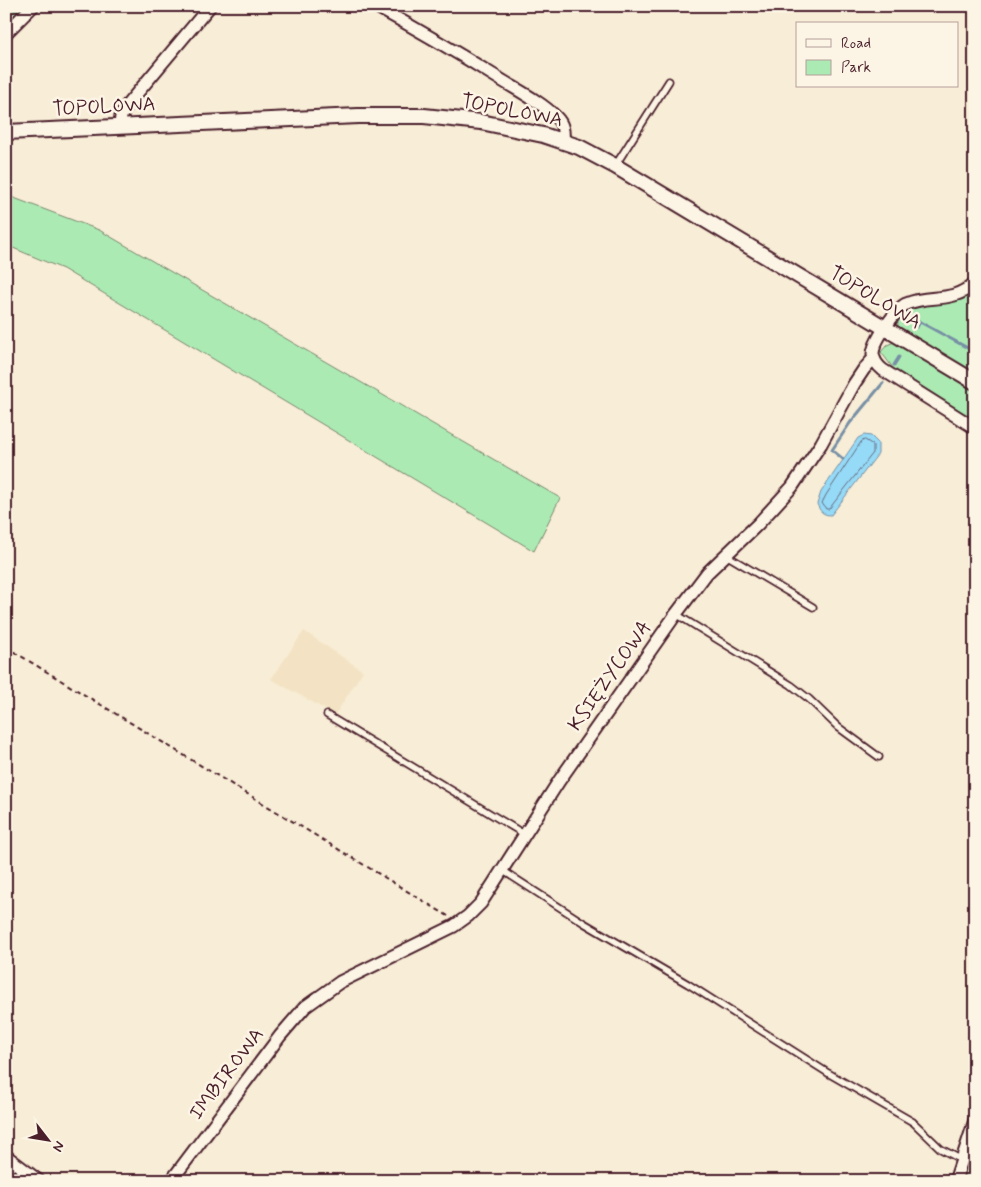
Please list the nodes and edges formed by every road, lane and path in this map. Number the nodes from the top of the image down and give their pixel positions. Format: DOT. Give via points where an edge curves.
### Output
graph roads {
  1 [pos="33,6"];
  2 [pos="210,6"];
  3 [pos="376,6"];
  4 [pos="6,33"];
  5 [pos="669,81"];
  6 [pos="120,126"];
  7 [pos="6,132"];
  8 [pos="563,141"];
  9 [pos="615,166"];
  10 [pos="975,283"];
  11 [pos="886,328"];
  12 [pos="874,358"];
  13 [pos="975,382"];
  14 [pos="975,428"];
  15 [pos="726,554"];
  16 [pos="813,607"];
  17 [pos="676,614"];
  18 [pos="6,647"];
  19 [pos="327,715"];
  20 [pos="879,757"];
  21 [pos="524,834"];
  22 [pos="502,870"];
  23 [pos="457,925"];
  24 [pos="319,996"];
  25 [pos="975,1120"];
  26 [pos="11,1159"];
  27 [pos="962,1160"];
  28 [pos="6,1176"];
  29 [pos="39,1181"];
  30 [pos="171,1181"];
  31 [pos="955,1181"];
  1 -- 4 [label="street"];
  2 -- 6 [label="street" via="124,110"];
  3 -- 8 [label="street" via="537,102 561,124"];
  5 -- 9 [label="lane"];
  6 -- 7 [label="street, TOPOLOWA"];
  6 -- 8 [label="street, TOPOLOWA" via="400,115 481,122"];
  8 -- 9 [label="street, TOPOLOWA"];
  9 -- 11 [label="street, TOPOLOWA"];
  10 -- 11 [label="street, KSIĘŻYCOWA" via="957,294 904,305"];
  11 -- 12 [label="street, KSIĘŻYCOWA" via="874,350"];
  11 -- 13 [label="street, TOPOLOWA"];
  12 -- 14 [label="street" via="883,370"];
  12 -- 15 [label="street, KSIĘŻYCOWA" via="854,384 830,430 797,480"];
  15 -- 16 [label="lane"];
  15 -- 17 [label="street, KSIĘŻYCOWA"];
  17 -- 20 [label="lane" via="791,685 838,727"];
  17 -- 21 [label="street, KSIĘŻYCOWA"];
  18 -- 23 [label="path" via="432,906"];
  19 -- 21 [label="lane"];
  21 -- 22 [label="street, KSIĘŻYCOWA"];
  22 -- 23 [label="street, KSIĘŻYCOWA" via="481,903"];
  22 -- 27 [label="lane" via="828,1074 913,1122 941,1150"];
  23 -- 24 [label="street, KSIĘŻYCOWA" via="340,982"];
  24 -- 30 [label="street, IMBIROWA" via="290,1024"];
  25 -- 27 [label="street"];
  26 -- 28 [label="lane"];
  26 -- 29 [label="street"];
  27 -- 31 [label="street"];
}
